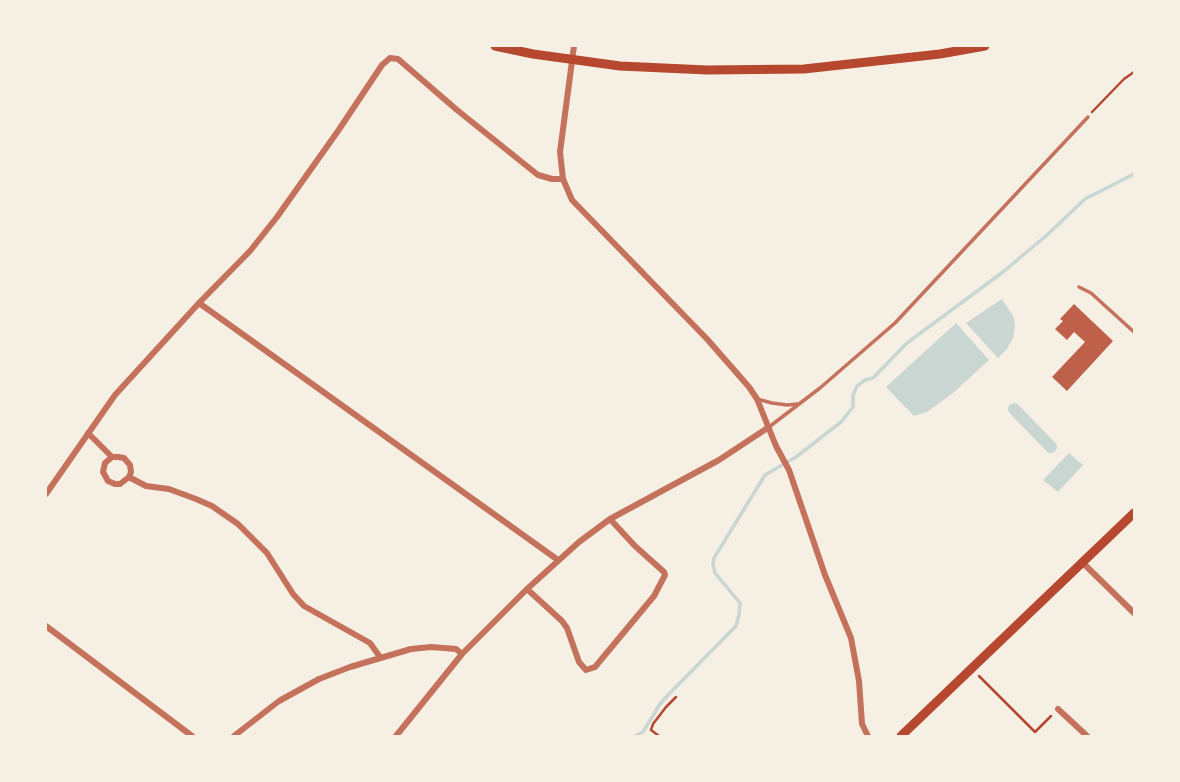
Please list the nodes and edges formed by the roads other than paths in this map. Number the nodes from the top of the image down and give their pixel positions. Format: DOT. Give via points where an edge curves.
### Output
graph roads {
  1 [pos="495,46"];
  2 [pos="574,46"];
  3 [pos="985,46"];
  4 [pos="572,60"];
  5 [pos="1088,117"];
  6 [pos="563,179"];
  7 [pos="1079,287"];
  8 [pos="199,303"];
  9 [pos="1135,332"];
  10 [pos="757,399"];
  11 [pos="800,404"];
  12 [pos="769,428"];
  13 [pos="88,433"];
  14 [pos="112,457"];
  15 [pos="129,477"];
  16 [pos="46,494"];
  17 [pos="1135,513"];
  18 [pos="610,519"];
  19 [pos="558,560"];
  20 [pos="1083,563"];
  21 [pos="527,589"];
  22 [pos="1135,613"];
  23 [pos="46,626"];
  24 [pos="462,654"];
  25 [pos="380,657"];
  26 [pos="1058,709"];
  27 [pos="192,737"];
  28 [pos="234,737"];
  29 [pos="396,737"];
  30 [pos="868,737"];
  31 [pos="901,737"];
  32 [pos="1087,737"];
  1 -- 4 [label="main road"];
  2 -- 4 [label="street"];
  3 -- 4 [label="main road" via="804,69 707,71"];
  4 -- 6 [label="street" via="560,152"];
  5 -- 11 [label="lane" via="895,323"];
  6 -- 8 [label="street" via="538,175 398,59 390,58 277,217"];
  6 -- 10 [label="street" via="572,200 707,340"];
  7 -- 9 [label="lane"];
  8 -- 13 [label="street" via="115,395"];
  8 -- 19 [label="street"];
  10 -- 11 [label="lane"];
  10 -- 12 [label="street"];
  11 -- 12 [label="lane"];
  12 -- 18 [label="street"];
  12 -- 30 [label="street" via="851,638 862,724"];
  13 -- 14 [label="street"];
  13 -- 16 [label="street"];
  14 -- 15 [label="street" via="124,458 130,465"];
  14 -- 15 [label="street" via="103,467 105,477 114,484"];
  15 -- 25 [label="street" via="212,506 267,553 304,606 370,643"];
  17 -- 20 [label="main road"];
  18 -- 19 [label="street"];
  18 -- 21 [label="street" via="665,575 654,596 595,667 586,670 579,662 567,628"];
  19 -- 21 [label="street"];
  20 -- 22 [label="street"];
  20 -- 31 [label="main road"];
  21 -- 24 [label="street"];
  23 -- 27 [label="street"];
  24 -- 25 [label="street" via="456,649 431,647"];
  24 -- 29 [label="street"];
  25 -- 28 [label="street" via="319,679 286,697"];
  26 -- 32 [label="street"];
}
